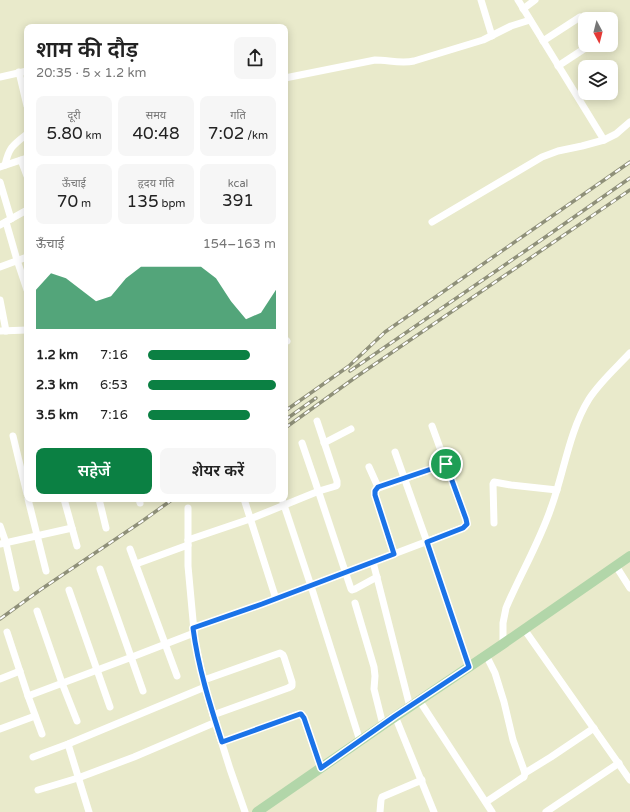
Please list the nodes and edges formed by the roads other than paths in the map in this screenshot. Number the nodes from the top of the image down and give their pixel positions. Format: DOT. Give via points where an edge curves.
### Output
graph roads {
  1 [pos="481,0"];
  2 [pos="518,0"];
  3 [pos="535,0"];
  4 [pos="523,8"];
  5 [pos="578,18"];
  6 [pos="530,20"];
  7 [pos="492,36"];
  8 [pos="543,41"];
  9 [pos="579,52"];
  10 [pos="558,66"];
  11 [pos="24,71"];
  12 [pos="19,72"];
  13 [pos="0,77"];
  14 [pos="288,77"];
  15 [pos="24,93"];
  16 [pos="630,122"];
  17 [pos="24,136"];
  18 [pos="604,140"];
  19 [pos="24,159"];
  20 [pos="3,166"];
  21 [pos="0,182"];
  22 [pos="24,212"];
  23 [pos="6,222"];
  24 [pos="432,222"];
  25 [pos="24,258"];
  26 [pos="17,260"];
  27 [pos="0,267"];
  28 [pos="24,281"];
  29 [pos="0,300"];
  30 [pos="24,330"];
  31 [pos="3,331"];
  32 [pos="630,353"];
  33 [pos="317,421"];
  34 [pos="432,426"];
  35 [pos="352,429"];
  36 [pos="13,436"];
  37 [pos="302,443"];
  38 [pos="324,443"];
  39 [pos="395,452"];
  40 [pos="446,464"];
  41 [pos="369,467"];
  42 [pos="404,478"];
  43 [pos="24,482"];
  44 [pos="378,487"];
  45 [pos="556,490"];
  46 [pos="319,491"];
  47 [pos="288,500"];
  48 [pos="29,502"];
  49 [pos="65,502"];
  50 [pos="100,502"];
  51 [pos="245,502"];
  52 [pos="283,502"];
  53 [pos="188,508"];
  54 [pos="250,519"];
  55 [pos="494,523"];
  56 [pos="0,526"];
  57 [pos="72,528"];
  58 [pos="106,528"];
  59 [pos="37,536"];
  60 [pos="188,542"];
  61 [pos="427,542"];
  62 [pos="3,544"];
  63 [pos="77,546"];
  64 [pos="130,549"];
  65 [pos="394,554"];
  66 [pos="630,556"];
  67 [pos="373,562"];
  68 [pos="136,564"];
  69 [pos="616,566"];
  70 [pos="100,569"];
  71 [pos="46,571"];
  72 [pos="345,572"];
  73 [pos="377,577"];
  74 [pos="310,586"];
  75 [pos="16,588"];
  76 [pos="630,588"];
  77 [pos="69,590"];
  78 [pos="276,599"];
  79 [pos="355,603"];
  80 [pos="38,611"];
  81 [pos="524,629"];
  82 [pos="194,630"];
  83 [pos="7,632"];
  84 [pos="165,644"];
  85 [pos="503,644"];
  86 [pos="486,655"];
  87 [pos="132,657"];
  88 [pos="469,667"];
  89 [pos="97,670"];
  90 [pos="20,671"];
  91 [pos="177,676"];
  92 [pos="0,679"];
  93 [pos="62,683"];
  94 [pos="204,684"];
  95 [pos="143,691"];
  96 [pos="28,696"];
  97 [pos="419,700"];
  98 [pos="410,706"];
  99 [pos="110,707"];
  100 [pos="35,716"];
  101 [pos="395,716"];
  102 [pos="214,719"];
  103 [pos="77,721"];
  104 [pos="383,725"];
  105 [pos="594,728"];
  106 [pos="0,730"];
  107 [pos="42,734"];
  108 [pos="360,741"];
  109 [pos="222,742"];
  110 [pos="68,744"];
  111 [pos="33,757"];
  112 [pos="619,763"];
  113 [pos="321,768"];
  114 [pos="524,773"];
  115 [pos="78,778"];
  116 [pos="422,780"];
  117 [pos="630,780"];
  118 [pos="38,790"];
  119 [pos="486,802"];
  120 [pos="86,811"];
  121 [pos="245,812"];
  122 [pos="257,812"];
  123 [pos="380,812"];
  124 [pos="434,812"];
  125 [pos="492,812"];
  126 [pos="546,812"];
  1 -- 7 [label="street"];
  2 -- 4 [label="street"];
  3 -- 4 [label="street"];
  4 -- 6 [label="street"];
  5 -- 8 [label="street"];
  6 -- 7 [label="street"];
  6 -- 8 [label="street"];
  7 -- 14 [label="street" via="408,63 375,60"];
  8 -- 10 [label="street"];
  9 -- 10 [label="street"];
  10 -- 18 [label="street"];
  11 -- 12 [label="street"];
  12 -- 13 [label="street"];
  12 -- 15 [label="street"];
  16 -- 18 [label="street"];
  17 -- 20 [label="street" via="11,147"];
  18 -- 24 [label="street" via="542,157"];
  19 -- 20 [label="street"];
  21 -- 23 [label="street"];
  22 -- 23 [label="street"];
  23 -- 26 [label="street"];
  25 -- 26 [label="street"];
  26 -- 27 [label="street"];
  26 -- 28 [label="street"];
  29 -- 31 [label="street"];
  30 -- 31 [label="street"];
  32 -- 45 [label="street" via="599,386 585,407 572,438"];
  33 -- 38 [label="street"];
  34 -- 40 [label="street"];
  35 -- 38 [label="street"];
  36 -- 43 [label="street"];
  37 -- 46 [label="street"];
  38 -- 46 [label="street" via="337,485"];
  39 -- 42 [label="street"];
  40 -- 42 [label="street"];
  40 -- 61 [label="street" via="467,524 463,528"];
  41 -- 44 [label="street"];
  42 -- 44 [label="street"];
  42 -- 61 [label="street"];
  44 -- 65 [label="street" via="375,495"];
  45 -- 55 [label="street" via="494,482"];
  45 -- 85 [label="street" via="542,531 506,608"];
  46 -- 47 [label="street"];
  46 -- 72 [label="street"];
  48 -- 59 [label="street"];
  49 -- 57 [label="street"];
  50 -- 58 [label="street"];
  51 -- 54 [label="street"];
  52 -- 54 [label="street"];
  52 -- 74 [label="street"];
  53 -- 60 [label="street"];
  54 -- 60 [label="street"];
  54 -- 78 [label="street"];
  56 -- 62 [label="street"];
  57 -- 59 [label="street"];
  57 -- 63 [label="street"];
  59 -- 62 [label="street"];
  59 -- 71 [label="street"];
  60 -- 68 [label="street"];
  60 -- 82 [label="street"];
  61 -- 65 [label="street"];
  61 -- 88 [label="street"];
  62 -- 75 [label="street"];
  64 -- 68 [label="street"];
  65 -- 67 [label="street"];
  66 -- 69 [label="main road"];
  67 -- 72 [label="street"];
  67 -- 73 [label="street"];
  68 -- 84 [label="street"];
  69 -- 76 [label="street"];
  69 -- 81 [label="main road"];
  70 -- 87 [label="street"];
  72 -- 73 [label="street" via="352,590"];
  72 -- 74 [label="street"];
  73 -- 98 [label="street"];
  74 -- 78 [label="street"];
  74 -- 108 [label="street"];
  77 -- 89 [label="street"];
  78 -- 82 [label="street"];
  79 -- 104 [label="street" via="374,667 374,689"];
  80 -- 93 [label="street"];
  81 -- 85 [label="main road"];
  81 -- 105 [label="street"];
  82 -- 84 [label="street"];
  82 -- 94 [label="street"];
  83 -- 90 [label="street"];
  84 -- 87 [label="street"];
  84 -- 91 [label="street"];
  85 -- 86 [label="main road"];
  86 -- 88 [label="main road"];
  86 -- 114 [label="street" via="501,691"];
  87 -- 89 [label="street"];
  87 -- 95 [label="street"];
  88 -- 97 [label="main road"];
  89 -- 93 [label="street"];
  89 -- 99 [label="street"];
  90 -- 92 [label="street"];
  90 -- 96 [label="street"];
  93 -- 96 [label="street"];
  93 -- 103 [label="street"];
  94 -- 102 [label="street"];
  94 -- 102 [label="street" via="280,653 284,657 292,682 292,686 288,688"];
  94 -- 110 [label="street"];
  96 -- 100 [label="street"];
  97 -- 98 [label="main road"];
  97 -- 119 [label="street"];
  98 -- 101 [label="main road"];
  100 -- 106 [label="street"];
  100 -- 107 [label="street"];
  101 -- 104 [label="main road"];
  101 -- 116 [label="street"];
  102 -- 109 [label="street"];
  102 -- 115 [label="street" via="134,757"];
  104 -- 108 [label="main road"];
  105 -- 112 [label="street"];
  105 -- 114 [label="street"];
  108 -- 113 [label="main road"];
  109 -- 113 [label="street" via="301,714"];
  109 -- 121 [label="street"];
  110 -- 111 [label="street"];
  110 -- 115 [label="street"];
  112 -- 117 [label="street"];
  112 -- 126 [label="street"];
  113 -- 122 [label="main road"];
  114 -- 119 [label="street" via="524,777"];
  115 -- 118 [label="street"];
  115 -- 120 [label="street"];
  116 -- 123 [label="street" via="382,797"];
  116 -- 124 [label="street"];
  119 -- 125 [label="street"];
}
